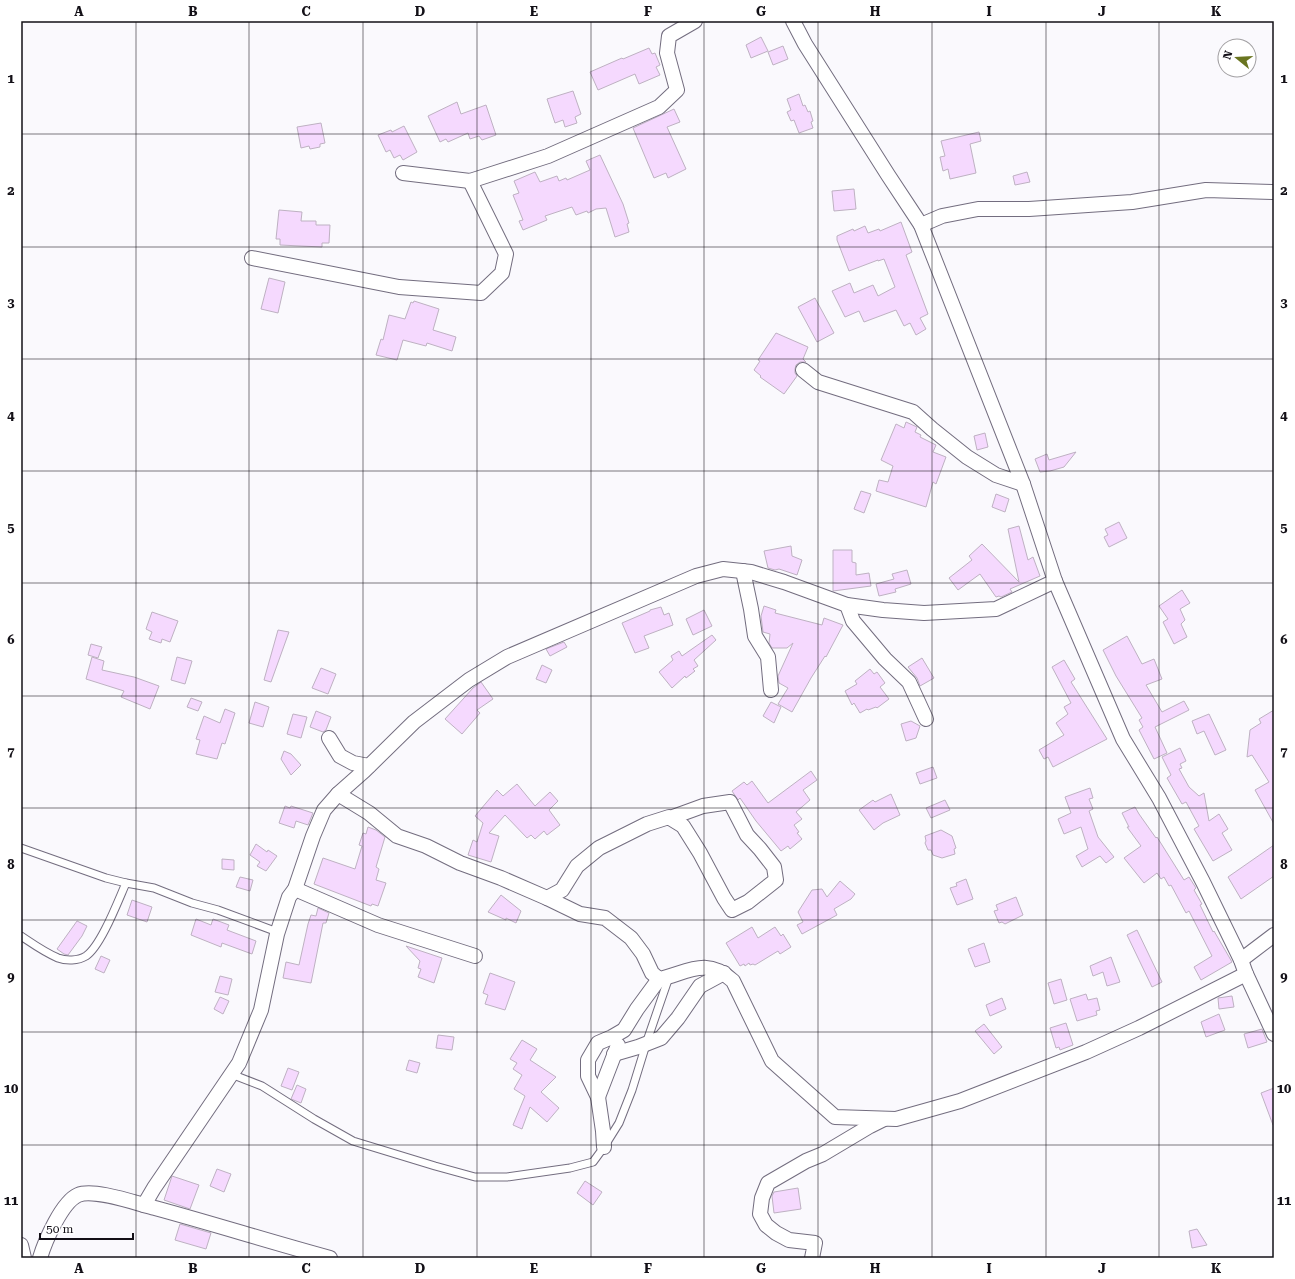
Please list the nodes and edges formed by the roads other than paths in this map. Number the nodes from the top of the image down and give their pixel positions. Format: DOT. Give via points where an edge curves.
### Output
graph roads {
  1 [pos="695,21"];
  2 [pos="793,21"];
  3 [pos="403,173"];
  4 [pos="470,181"];
  5 [pos="1274,192"];
  6 [pos="921,225"];
  7 [pos="252,258"];
  8 [pos="803,370"];
  9 [pos="1023,484"];
  10 [pos="743,571"];
  11 [pos="1055,581"];
  12 [pos="847,605"];
  13 [pos="771,690"];
  14 [pos="926,719"];
  15 [pos="328,738"];
  16 [pos="369,766"];
  17 [pos="338,794"];
  18 [pos="670,818"];
  19 [pos="21,848"];
  20 [pos="126,883"];
  21 [pos="295,889"];
  22 [pos="547,898"];
  23 [pos="277,934"];
  24 [pos="1274,935"];
  25 [pos="21,936"];
  26 [pos="475,956"];
  27 [pos="1241,960"];
  28 [pos="724,973"];
  29 [pos="1246,974"];
  30 [pos="664,978"];
  31 [pos="624,1030"];
  32 [pos="1274,1034"];
  33 [pos="646,1044"];
  34 [pos="614,1054"];
  35 [pos="231,1074"];
  36 [pos="598,1097"];
  37 [pos="835,1117"];
  38 [pos="885,1119"];
  39 [pos="846,1140"];
  40 [pos="604,1147"];
  41 [pos="144,1205"];
  42 [pos="21,1246"];
  43 [pos="24,1258"];
  44 [pos="40,1258"];
  45 [pos="330,1258"];
  46 [pos="812,1258"];
  1 -- 4 [label="street" via="669,36 668,53 677,90 659,107 548,156"];
  2 -- 6 [label="street" via="805,44"];
  3 -- 4 [label="street"];
  4 -- 7 [label="street" via="506,254 502,273 482,293 399,287"];
  5 -- 6 [label="street" via="1206,190 1132,202 1029,209 978,209 942,216"];
  6 -- 9 [label="street"];
  8 -- 9 [label="street" via="818,382 913,412 967,457 996,475"];
  9 -- 11 [label="street"];
  10 -- 12 [label="street" via="784,582"];
  10 -- 13 [label="street" via="755,636 768,657"];
  10 -- 16 [label="street" via="723,569 696,576 507,657 469,680 414,722"];
  11 -- 12 [label="street" via="996,608 924,612"];
  11 -- 27 [label="street" via="1123,739 1163,805"];
  12 -- 14 [label="street" via="853,621 885,660 909,682"];
  15 -- 16 [label="street" via="340,756 353,763"];
  16 -- 17 [label="street"];
  17 -- 21 [label="street" via="324,810"];
  17 -- 22 [label="street" via="369,813 397,836"];
  18 -- 18 [label="street" via="683,826 732,910 748,902 776,880 774,867 747,835 730,802 703,806"];
  18 -- 22 [label="street" via="647,824 599,848 577,866 562,890"];
  19 -- 20 [label="lane"];
  20 -- 23 [label="lane" via="154,888"];
  20 -- 25 [label="lane" via="99,941 86,956 74,960 60,958"];
  21 -- 23 [label="street" via="289,897"];
  21 -- 26 [label="street" via="378,925"];
  22 -- 30 [label="street" via="580,914 605,918 631,938 643,954 652,973"];
  23 -- 35 [label="street" via="261,1010 239,1063"];
  24 -- 27 [label="street"];
  27 -- 29 [label="street"];
  28 -- 30 [label="street" via="709,968 694,968"];
  28 -- 33 [label="street" via="700,986 661,1038"];
  28 -- 37 [label="street" via="733,981 772,1060"];
  29 -- 32 [label="street"];
  29 -- 38 [label="street" via="1086,1052 960,1101 896,1119"];
  30 -- 31 [label="street" via="637,1009"];
  30 -- 33 [label="lane"];
  31 -- 34 [label="street"];
  31 -- 36 [label="street" via="598,1042 588,1060 588,1076"];
  33 -- 34 [label="street"];
  33 -- 40 [label="lane" via="619,1123"];
  34 -- 36 [label="street"];
  35 -- 40 [label="lane" via="262,1086 353,1141 475,1177 507,1177 570,1168 592,1162"];
  35 -- 41 [label="street"];
  36 -- 40 [label="street"];
  37 -- 38 [label="street"];
  37 -- 39 [label="street"];
  38 -- 39 [label="street"];
  39 -- 46 [label="street" via="768,1183 762,1198 760,1214 766,1226 789,1240 815,1243"];
  41 -- 44 [label="street" via="112,1196 80,1194 62,1210"];
  41 -- 45 [label="street"];
  42 -- 43 [label="street"];
}
